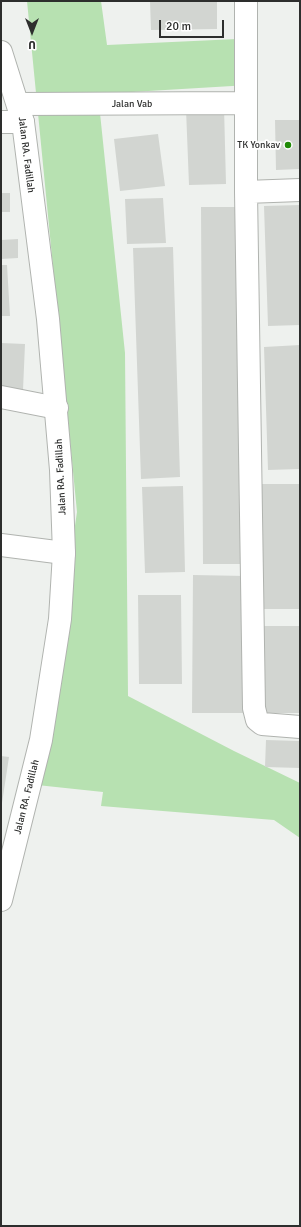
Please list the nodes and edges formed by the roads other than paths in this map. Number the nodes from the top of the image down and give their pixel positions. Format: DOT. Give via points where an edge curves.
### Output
graph roads {
  1 [pos="246,1"];
  2 [pos="1,52"];
  3 [pos="5,79"];
  4 [pos="246,103"];
  5 [pos="20,113"];
  6 [pos="1,122"];
  7 [pos="300,190"];
  8 [pos="246,192"];
  9 [pos="1,397"];
  10 [pos="57,408"];
  11 [pos="1,545"];
  12 [pos="64,553"];
  13 [pos="300,727"];
  14 [pos="1,900"];
  1 -- 4 [label="street"];
  2 -- 3 [label="street, Jalan RA. Fadillah"];
  3 -- 5 [label="street, Jalan RA. Fadillah"];
  4 -- 5 [label="street, Jalan Vab"];
  4 -- 8 [label="street"];
  5 -- 6 [label="street, Jalan Vab"];
  5 -- 10 [label="street, Jalan RA. Fadillah" via="48,320"];
  7 -- 8 [label="street"];
  8 -- 13 [label="street" via="254,708 257,720 262,724"];
  9 -- 10 [label="street"];
  10 -- 12 [label="street, Jalan RA. Fadillah"];
  11 -- 12 [label="street"];
  12 -- 14 [label="street, Jalan RA. Fadillah" via="60,619 41,740"];
}
